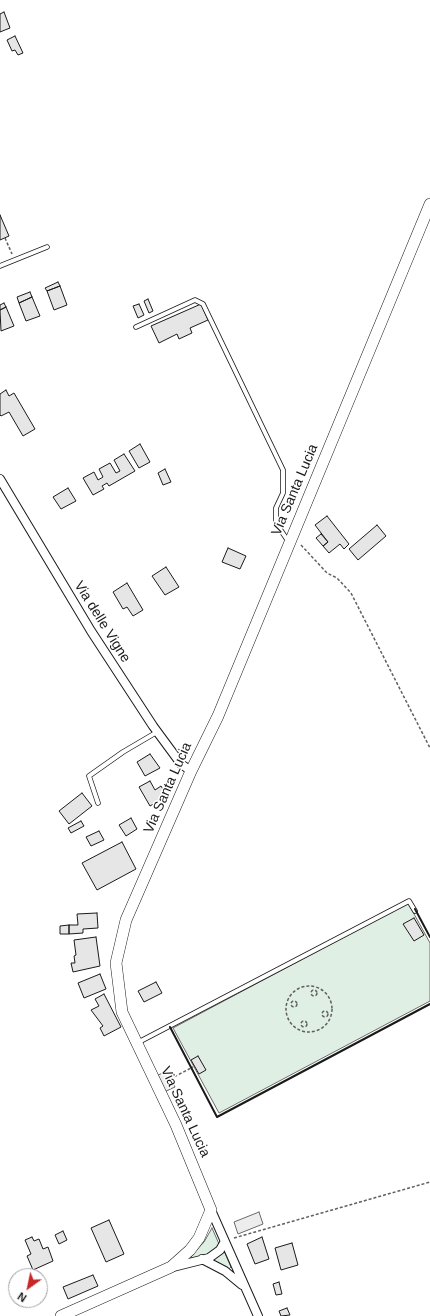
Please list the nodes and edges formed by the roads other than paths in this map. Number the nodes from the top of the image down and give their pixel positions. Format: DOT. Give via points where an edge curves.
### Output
graph roads {
  1 [pos="430,204"];
  2 [pos="47,247"];
  3 [pos="0,266"];
  4 [pos="136,327"];
  5 [pos="0,479"];
  6 [pos="291,540"];
  7 [pos="157,732"];
  8 [pos="191,771"];
  9 [pos="98,803"];
  10 [pos="415,911"];
  11 [pos="137,1044"];
  12 [pos="211,1210"];
  13 [pos="224,1242"];
  14 [pos="202,1259"];
  15 [pos="170,1267"];
  16 [pos="244,1287"];
  17 [pos="61,1316"];
  18 [pos="258,1316"];
  1 -- 6 [label="street, Via Santa Lucia"];
  2 -- 3 [label="lane"];
  4 -- 6 [label="lane" via="196,300 203,304 283,470 283,493 276,508 276,523"];
  5 -- 7 [label="street, Via delle Vigne" via="91,631"];
  6 -- 8 [label="street, Via Santa Lucia" via="218,716"];
  7 -- 8 [label="street, Via delle Vigne" via="181,764"];
  7 -- 9 [label="lane" via="89,776"];
  8 -- 11 [label="street, Via Santa Lucia" via="126,920 116,963 122,1012"];
  10 -- 11 [label="lane" via="409,901"];
  11 -- 12 [label="street, Via Santa Lucia" via="176,1125"];
  12 -- 13 [label="street"];
  12 -- 15 [label="street" via="199,1238 190,1250"];
  13 -- 14 [label="street" via="214,1256"];
  13 -- 16 [label="street"];
  14 -- 15 [label="street"];
  14 -- 16 [label="street" via="225,1271"];
  15 -- 17 [label="street"];
  16 -- 18 [label="street"];
}
